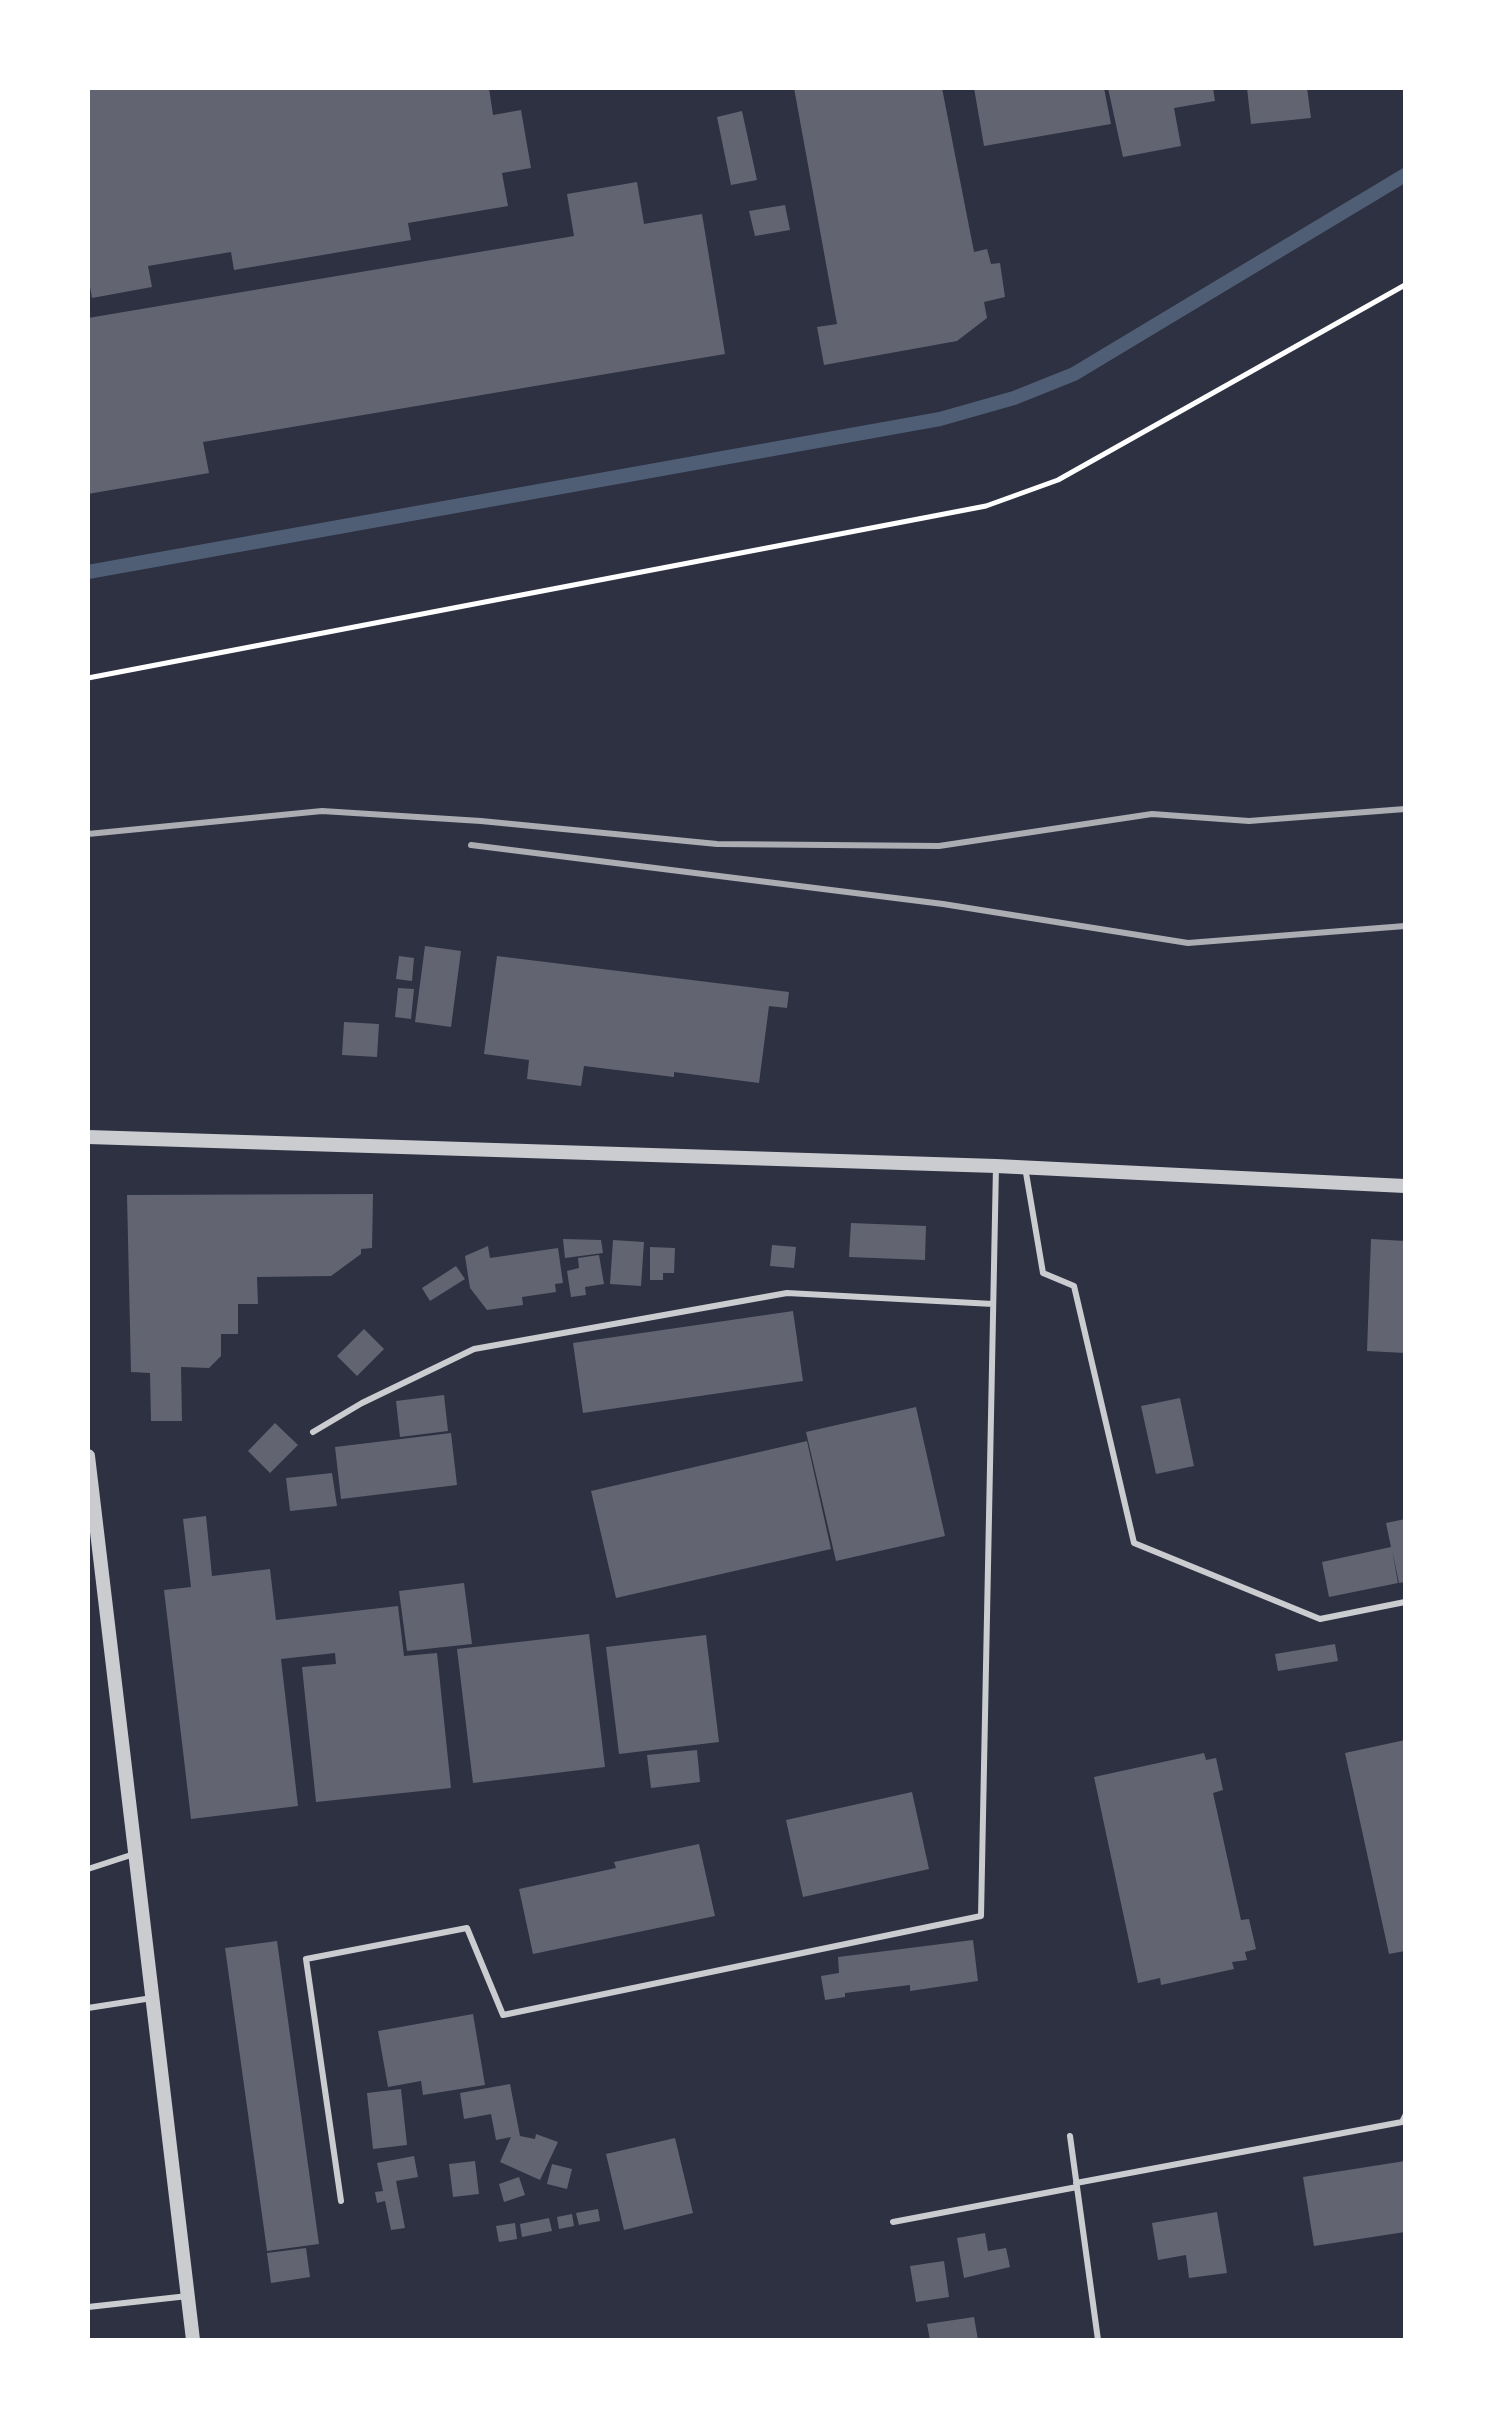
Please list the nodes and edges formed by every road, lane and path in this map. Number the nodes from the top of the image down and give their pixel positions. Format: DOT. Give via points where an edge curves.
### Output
graph roads {
  1 [pos="1405,285"];
  2 [pos="88,678"];
  3 [pos="88,1137"];
  4 [pos="996,1166"];
  5 [pos="1025,1167"];
  6 [pos="1405,1186"];
  7 [pos="993,1304"];
  8 [pos="313,1432"];
  9 [pos="88,1456"];
  10 [pos="1405,1602"];
  11 [pos="136,1854"];
  12 [pos="88,1869"];
  13 [pos="153,1998"];
  14 [pos="88,2008"];
  15 [pos="1405,2116"];
  16 [pos="1070,2136"];
  17 [pos="1077,2185"];
  18 [pos="341,2201"];
  19 [pos="893,2222"];
  20 [pos="188,2296"];
  21 [pos="88,2307"];
  22 [pos="193,2340"];
  23 [pos="1098,2340"];
  1 -- 2 [label="path" via="1058,480 986,506"];
  3 -- 4 [label="street"];
  4 -- 5 [label="street"];
  4 -- 7 [label="lane"];
  5 -- 6 [label="street"];
  5 -- 10 [label="lane" via="1043,1273 1074,1286 1134,1543 1320,1619"];
  7 -- 8 [label="lane" via="787,1293 474,1349"];
  7 -- 18 [label="lane" via="981,1916 503,2015 467,1928 306,1959"];
  9 -- 11 [label="street"];
  11 -- 12 [label="lane"];
  11 -- 13 [label="street"];
  13 -- 14 [label="lane"];
  13 -- 20 [label="street"];
  15 -- 17 [label="lane" via="1402,2122"];
  16 -- 17 [label="lane"];
  17 -- 19 [label="lane"];
  17 -- 23 [label="lane"];
  20 -- 21 [label="lane"];
  20 -- 22 [label="street"];
}
